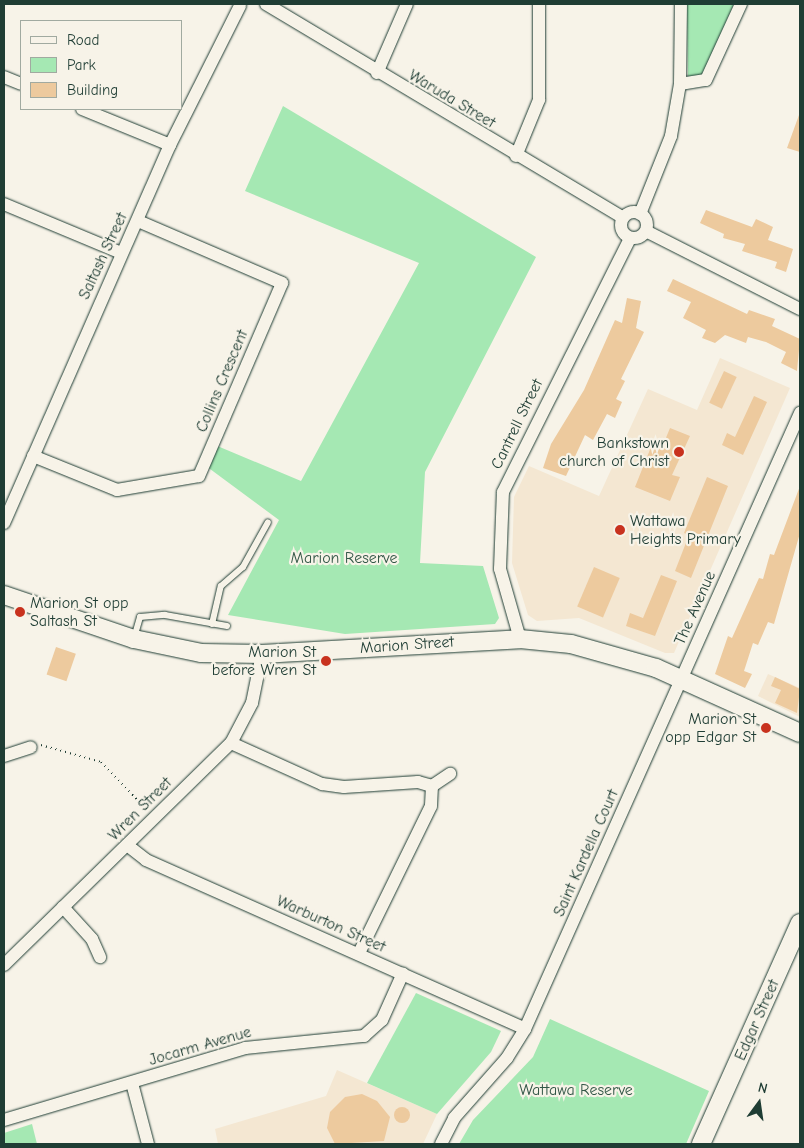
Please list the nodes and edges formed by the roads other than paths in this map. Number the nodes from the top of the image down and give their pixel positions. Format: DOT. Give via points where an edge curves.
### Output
graph roads {
  1 [pos="266,4"];
  2 [pos="407,4"];
  3 [pos="539,4"];
  4 [pos="681,4"];
  5 [pos="741,4"];
  6 [pos="241,5"];
  7 [pos="377,73"];
  8 [pos="4,77"];
  9 [pos="20,84"];
  10 [pos="680,84"];
  11 [pos="84,110"];
  12 [pos="170,145"];
  13 [pos="516,156"];
  14 [pos="4,204"];
  15 [pos="640,214"];
  16 [pos="623,218"];
  17 [pos="138,221"];
  18 [pos="646,231"];
  19 [pos="630,238"];
  20 [pos="121,253"];
  21 [pos="800,309"];
  22 [pos="800,413"];
  23 [pos="33,456"];
  24 [pos="268,522"];
  25 [pos="4,523"];
  26 [pos="4,595"];
  27 [pos="212,624"];
  28 [pos="227,626"];
  29 [pos="134,639"];
  30 [pos="520,639"];
  31 [pos="262,654"];
  32 [pos="682,680"];
  33 [pos="800,733"];
  34 [pos="231,743"];
  35 [pos="31,746"];
  36 [pos="4,756"];
  37 [pos="450,774"];
  38 [pos="432,786"];
  39 [pos="126,845"];
  40 [pos="63,908"];
  41 [pos="800,923"];
  42 [pos="359,954"];
  43 [pos="100,957"];
  44 [pos="4,966"];
  45 [pos="403,973"];
  46 [pos="525,1029"];
  47 [pos="132,1083"];
  48 [pos="4,1120"];
  49 [pos="148,1144"];
  50 [pos="442,1144"];
  51 [pos="701,1144"];
  1 -- 7 [label="street, Waruda Street"];
  2 -- 7 [label="street"];
  3 -- 13 [label="street" via="539,100"];
  4 -- 10 [label="street"];
  5 -- 10 [label="street" via="706,80"];
  6 -- 12 [label="street, Saltash Street"];
  7 -- 13 [label="street, Waruda Street"];
  8 -- 9 [label="street"];
  10 -- 15 [label="street" via="669,144"];
  11 -- 12 [label="street"];
  12 -- 17 [label="street, Saltash Street"];
  13 -- 16 [label="street, Waruda Street"];
  14 -- 20 [label="street"];
  15 -- 16 [label="street"];
  15 -- 18 [label="street" via="647,224"];
  16 -- 19 [label="street" via="622,230"];
  17 -- 20 [label="street, Saltash Street"];
  17 -- 23 [label="street, Collins Crescent" via="282,283 199,476 117,490"];
  18 -- 19 [label="street"];
  18 -- 21 [label="street"];
  19 -- 30 [label="street, Cantrell Street" via="503,492 500,569"];
  20 -- 23 [label="street, Saltash Street"];
  22 -- 32 [label="street, The Avenue"];
  23 -- 25 [label="street, Saltash Street"];
  24 -- 27 [label="lane" via="243,567 221,586"];
  26 -- 29 [label="main road, Marion Street"];
  27 -- 28 [label="lane"];
  27 -- 29 [label="lane" via="165,615 140,617"];
  29 -- 31 [label="main road, Marion Street" via="201,653"];
  30 -- 31 [label="main road, Marion Street"];
  30 -- 32 [label="main road, Marion Street" via="602,651"];
  31 -- 34 [label="street, Wren Street" via="252,703"];
  32 -- 33 [label="main road, Marion Street"];
  32 -- 46 [label="street, Saint Kardella Court"];
  34 -- 38 [label="street" via="322,784 344,787 418,782"];
  34 -- 39 [label="street, Wren Street"];
  35 -- 36 [label="street"];
  37 -- 38 [label="street"];
  38 -- 42 [label="street" via="431,806"];
  39 -- 40 [label="street, Wren Street"];
  39 -- 42 [label="street, Warburton Street" via="146,860"];
  40 -- 43 [label="street" via="92,939"];
  40 -- 44 [label="street, Wren Street"];
  41 -- 51 [label="main road, Edgar Street"];
  42 -- 45 [label="street, Warburton Street"];
  45 -- 46 [label="street, Warburton Street"];
  45 -- 47 [label="street, Jocarm Avenue" via="382,1020 364,1036 262,1045"];
  46 -- 50 [label="street, Saint Kardella Court" via="454,1118"];
  47 -- 48 [label="street, Jocarm Avenue"];
  47 -- 49 [label="street"];
}
